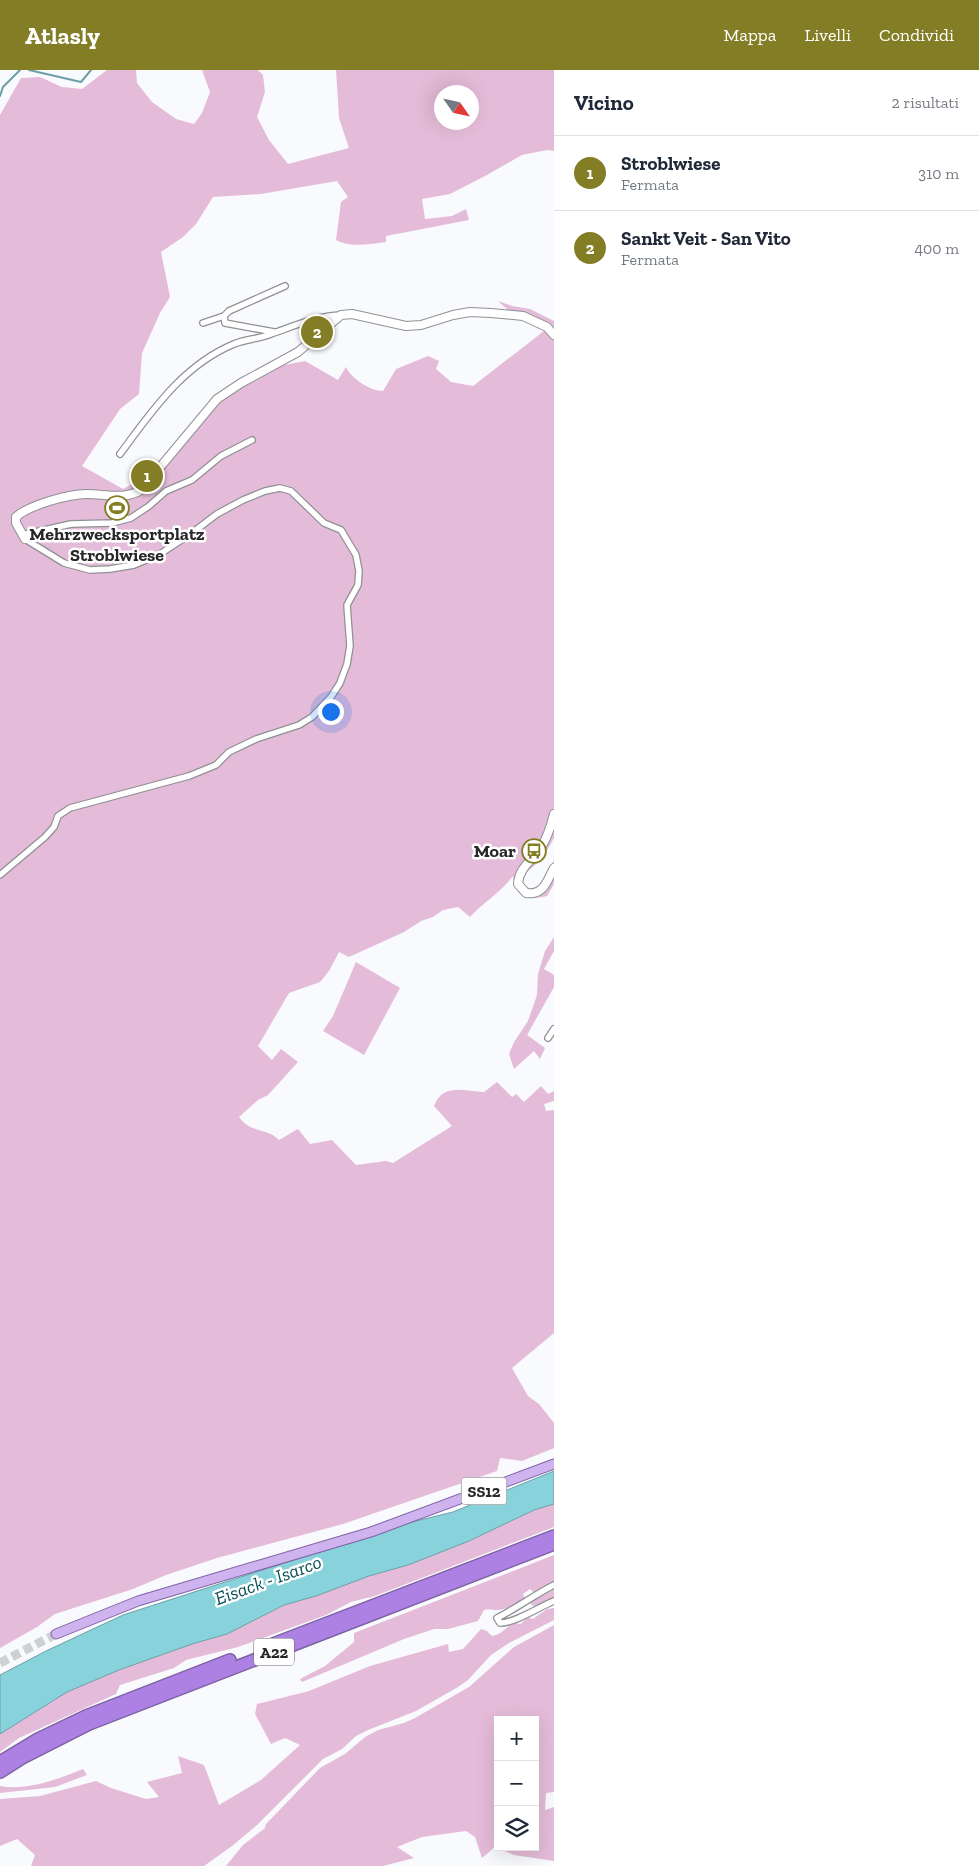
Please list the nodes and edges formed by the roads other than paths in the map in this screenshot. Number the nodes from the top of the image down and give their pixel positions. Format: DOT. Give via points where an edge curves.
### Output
graph roads {
  1 [pos="285,286"];
  2 [pos="341,315"];
  3 [pos="224,316"];
  4 [pos="203,323"];
  5 [pos="277,332"];
  6 [pos="554,335"];
  7 [pos="252,440"];
  8 [pos="120,454"];
  9 [pos="24,537"];
  10 [pos="554,814"];
  11 [pos="554,868"];
  12 [pos="0,875"];
  13 [pos="554,1028"];
  14 [pos="548,1038"];
  15 [pos="554,1464"];
  16 [pos="554,1536"];
  17 [pos="554,1544"];
  18 [pos="554,1586"];
  19 [pos="554,1601"];
  20 [pos="56,1634"];
  21 [pos="0,1762"];
  22 [pos="0,1772"];
  1 -- 3 [label="street"];
  2 -- 5 [label="street" via="324,316"];
  2 -- 6 [label="street" via="352,314 406,326 470,312 491,312 523,316 541,324"];
  2 -- 9 [label="street" via="298,352 241,382 217,399 135,493 125,496 78,494 50,501 16,517"];
  3 -- 4 [label="street"];
  3 -- 5 [label="street" via="225,323"];
  5 -- 8 [label="street" via="235,344 198,365 166,393"];
  7 -- 9 [label="street" via="221,456 192,480 166,491 131,518 112,523 71,524"];
  9 -- 12 [label="street" via="64,563 90,570 134,565 160,554 243,500 280,488 291,490 324,523 341,530 356,555 359,571 358,584 347,605 350,646 347,664 331,697 312,717 299,725 256,739 229,752 216,765 189,776 70,808 58,816 45,837"];
  10 -- 11 [label="street" via="545,840 520,874 518,884 526,893 537,893"];
  13 -- 14 [label="street"];
  15 -- 20 [label="main road, SS12" via="405,1520 138,1601"];
  16 -- 21 [label="highway, A22" via="116,1703 38,1739"];
  17 -- 22 [label="highway, A22" via="88,1724"];
  18 -- 19 [label="street" via="497,1618 500,1623 508,1623"];
}
